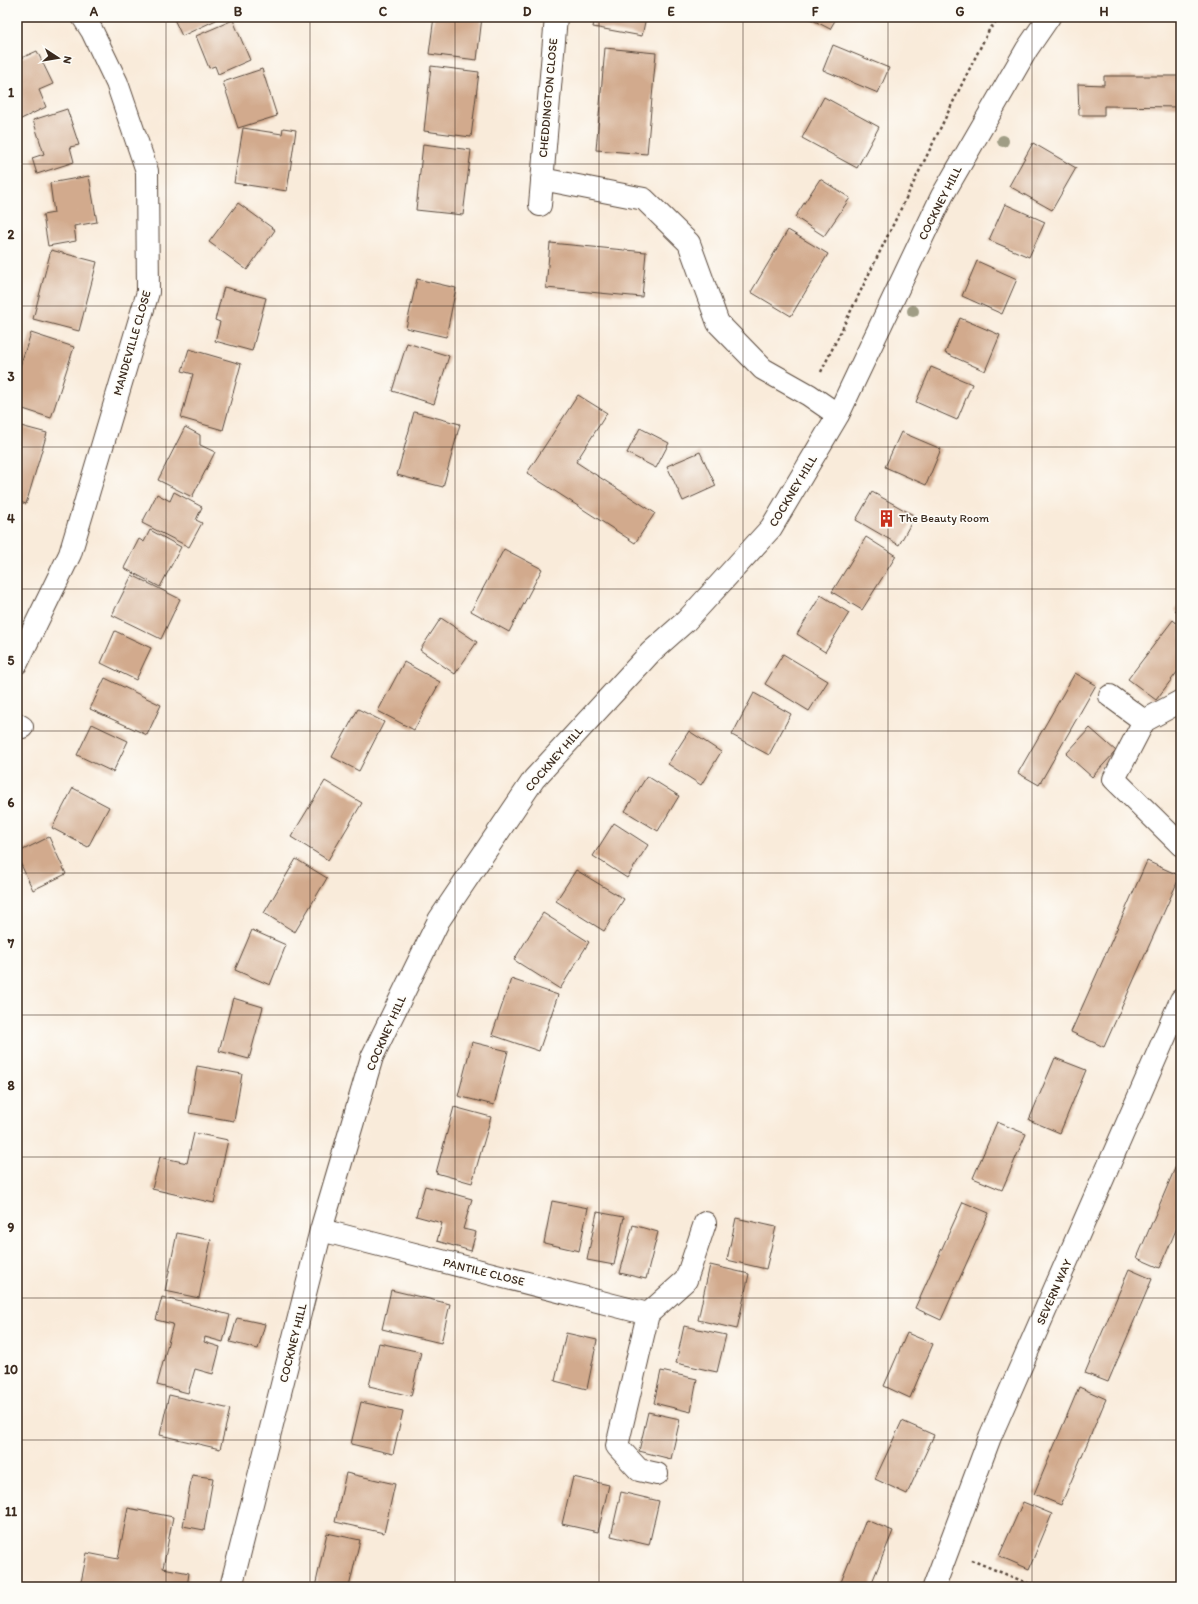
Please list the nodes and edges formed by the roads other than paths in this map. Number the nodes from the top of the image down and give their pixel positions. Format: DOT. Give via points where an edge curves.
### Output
graph roads {
  1 [pos="83,17"];
  2 [pos="556,17"];
  3 [pos="1049,17"];
  4 [pos="542,179"];
  5 [pos="540,205"];
  6 [pos="838,415"];
  7 [pos="17,664"];
  8 [pos="1110,696"];
  9 [pos="1181,701"];
  10 [pos="1144,721"];
  11 [pos="1181,845"];
  12 [pos="1181,1000"];
  13 [pos="705,1223"];
  14 [pos="321,1230"];
  15 [pos="648,1314"];
  16 [pos="657,1474"];
  17 [pos="231,1587"];
  18 [pos="934,1587"];
  1 -- 7 [label="street, MANDEVILLE CLOSE" via="117,83 147,171 148,292 70,554"];
  2 -- 4 [label="street, CHEDDINGTON CLOSE"];
  3 -- 6 [label="street, COCKNEY HILL" via="1027,49 942,196"];
  4 -- 5 [label="street, CHEDDINGTON CLOSE"];
  4 -- 6 [label="street" via="644,199 689,243 718,324 763,369"];
  6 -- 14 [label="street, COCKNEY HILL" via="771,528 686,621 651,652 534,779 438,920 372,1057"];
  8 -- 10 [label="street"];
  9 -- 10 [label="street"];
  10 -- 11 [label="street" via="1114,779"];
  12 -- 18 [label="street, SEVERN WAY" via="990,1437"];
  13 -- 15 [label="street" via="686,1280"];
  14 -- 15 [label="street, PANTILE CLOSE"];
  14 -- 17 [label="street, COCKNEY HILL"];
  15 -- 16 [label="street" via="617,1446 639,1470"];
}
